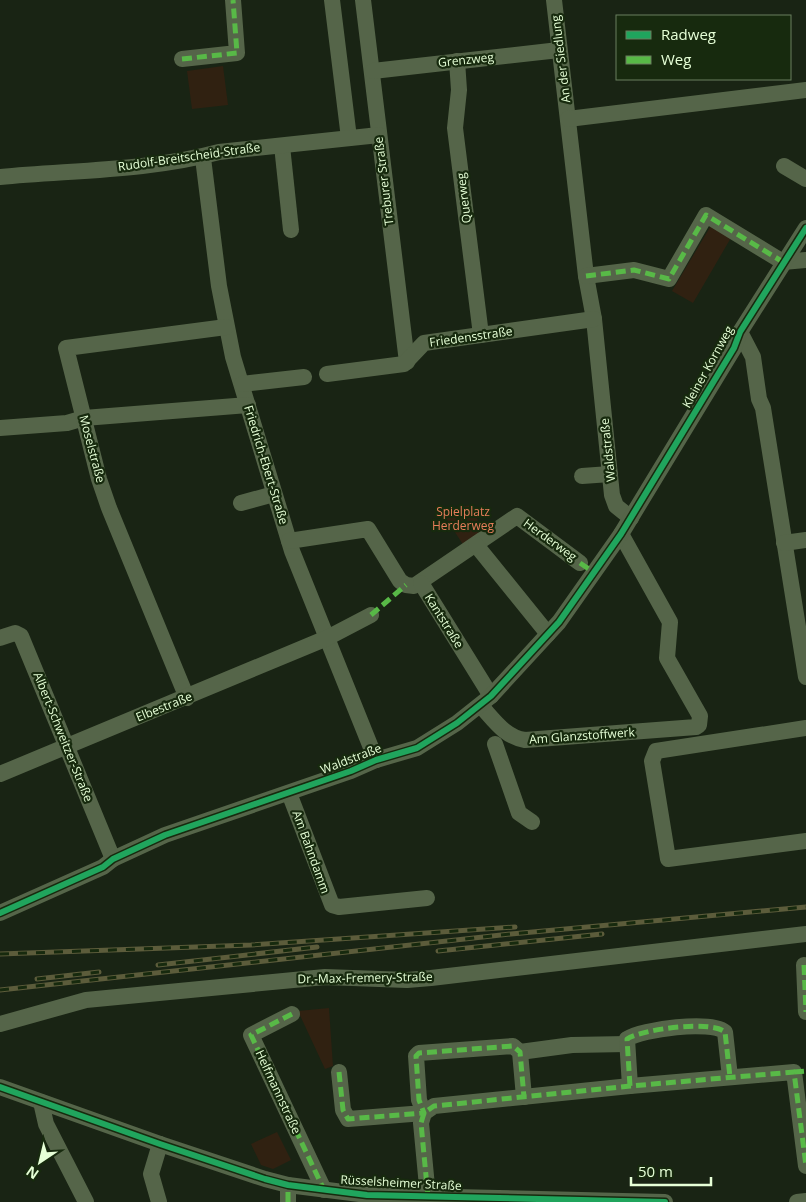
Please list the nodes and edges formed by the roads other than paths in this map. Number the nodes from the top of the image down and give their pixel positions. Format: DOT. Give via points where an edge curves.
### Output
graph roads {
  1 [pos="233,0"];
  2 [pos="332,0"];
  3 [pos="363,0"];
  4 [pos="554,0"];
  5 [pos="559,50"];
  6 [pos="182,59"];
  7 [pos="457,61"];
  8 [pos="373,70"];
  9 [pos="806,90"];
  10 [pos="568,119"];
  11 [pos="379,135"];
  12 [pos="349,138"];
  13 [pos="282,146"];
  14 [pos="203,158"];
  15 [pos="784,166"];
  16 [pos="0,177"];
  17 [pos="806,178"];
  18 [pos="806,228"];
  19 [pos="291,230"];
  20 [pos="806,260"];
  21 [pos="783,262"];
  22 [pos="586,276"];
  23 [pos="594,319"];
  24 [pos="226,328"];
  25 [pos="740,332"];
  26 [pos="481,334"];
  27 [pos="407,362"];
  28 [pos="327,374"];
  29 [pos="304,377"];
  30 [pos="242,384"];
  31 [pos="248,405"];
  32 [pos="84,418"];
  33 [pos="0,428"];
  34 [pos="610,474"];
  35 [pos="582,476"];
  36 [pos="274,494"];
  37 [pos="241,503"];
  38 [pos="631,518"];
  39 [pos="621,534"];
  40 [pos="806,540"];
  41 [pos="289,541"];
  42 [pos="784,543"];
  43 [pos="476,545"];
  44 [pos="580,563"];
  45 [pos="421,583"];
  46 [pos="371,615"];
  47 [pos="548,634"];
  48 [pos="0,638"];
  49 [pos="327,638"];
  50 [pos="806,677"];
  51 [pos="187,698"];
  52 [pos="486,701"];
  53 [pos="806,728"];
  54 [pos="495,744"];
  55 [pos="67,747"];
  56 [pos="376,760"];
  57 [pos="0,774"];
  58 [pos="289,793"];
  59 [pos="532,822"];
  60 [pos="806,841"];
  61 [pos="113,859"];
  62 [pos="427,898"];
  63 [pos="0,913"];
  64 [pos="806,934"];
  65 [pos="804,965"];
  66 [pos="805,986"];
  67 [pos="806,1012"];
  68 [pos="292,1014"];
  69 [pos="8,1022"];
  70 [pos="0,1031"];
  71 [pos="626,1044"];
  72 [pos="520,1052"];
  73 [pos="800,1071"];
  74 [pos="339,1072"];
  75 [pos="730,1077"];
  76 [pos="630,1086"];
  77 [pos="1,1087"];
  78 [pos="524,1097"];
  79 [pos="41,1102"];
  80 [pos="424,1113"];
  81 [pos="160,1144"];
  82 [pos="806,1166"];
  83 [pos="288,1185"];
  84 [pos="324,1190"];
  85 [pos="428,1197"];
  86 [pos="536,1200"];
  87 [pos="806,1201"];
  88 [pos="86,1202"];
  89 [pos="159,1202"];
  90 [pos="288,1202"];
  91 [pos="665,1202"];
  92 [pos="797,1202"];
  1 -- 6 [label="street" via="237,52"];
  2 -- 12 [label="street"];
  3 -- 8 [label="street, Treburer Straße"];
  4 -- 5 [label="street, An der Siedlung"];
  5 -- 7 [label="street, Grenzweg"];
  5 -- 10 [label="street, An der Siedlung"];
  7 -- 8 [label="street, Grenzweg"];
  7 -- 26 [label="street, Querweg" via="459,90 455,128"];
  8 -- 11 [label="street, Treburer Straße"];
  9 -- 10 [label="street"];
  10 -- 22 [label="street, Waldstraße"];
  11 -- 12 [label="street, Rudolf-Breitscheid-Straße"];
  11 -- 27 [label="street, Treburer Straße"];
  12 -- 13 [label="street, Rudolf-Breitscheid-Straße"];
  13 -- 14 [label="street, Rudolf-Breitscheid-Straße" via="219,152"];
  13 -- 19 [label="street"];
  14 -- 16 [label="street, Rudolf-Breitscheid-Straße" via="54,175"];
  14 -- 24 [label="street, Friedrich-Ebert-Straße"];
  15 -- 17 [label="street"];
  18 -- 21 [label="street, Kleiner Kornweg"];
  20 -- 21 [label="street"];
  21 -- 22 [label="street" via="706,215 669,279 634,270"];
  21 -- 25 [label="street, Kleiner Kornweg"];
  22 -- 23 [label="street, Waldstraße"];
  23 -- 26 [label="street, Friedensstraße"];
  23 -- 34 [label="street, Waldstraße"];
  24 -- 30 [label="street, Friedrich-Ebert-Straße"];
  24 -- 32 [label="street, Moselstraße" via="66,348"];
  25 -- 38 [label="street, Kleiner Kornweg" via="734,348"];
  25 -- 42 [label="street" via="753,357"];
  26 -- 27 [label="street, Friedensstraße" via="424,344"];
  27 -- 28 [label="street"];
  29 -- 30 [label="street"];
  30 -- 31 [label="street, Friedrich-Ebert-Straße"];
  31 -- 32 [label="street"];
  31 -- 36 [label="street, Friedrich-Ebert-Straße"];
  32 -- 33 [label="street" via="67,423"];
  32 -- 51 [label="street, Moselstraße" via="99,479 112,515"];
  34 -- 35 [label="street"];
  34 -- 38 [label="street, Waldstraße" via="613,500"];
  36 -- 37 [label="street"];
  36 -- 41 [label="street, Friedrich-Ebert-Straße"];
  38 -- 39 [label="street, Waldstraße"];
  39 -- 47 [label="street, Waldstraße"];
  39 -- 52 [label="street, Am Glanzstoffwerk" via="670,622 667,658 701,721 696,727 525,740 515,739 505,732"];
  40 -- 42 [label="street"];
  41 -- 45 [label="street, Kantstraße" via="368,529 400,581 414,586"];
  41 -- 49 [label="street, Friedrich-Ebert-Straße"];
  42 -- 50 [label="street"];
  43 -- 44 [label="street, Herderweg" via="517,516"];
  43 -- 45 [label="street, Herderweg"];
  43 -- 47 [label="street"];
  45 -- 52 [label="street, Kantstraße"];
  46 -- 49 [label="street, Elbestraße"];
  47 -- 52 [label="street, Waldstraße"];
  48 -- 55 [label="street, Albert-Schweitzer-Straße" via="15,633 21,636"];
  49 -- 51 [label="street, Elbestraße"];
  49 -- 56 [label="street, Friedrich-Ebert-Straße"];
  51 -- 55 [label="street, Elbestraße"];
  52 -- 56 [label="street, Waldstraße" via="416,748"];
  53 -- 60 [label="street" via="656,751 652,761 668,858"];
  54 -- 59 [label="street" via="520,814"];
  55 -- 57 [label="street, Elbestraße"];
  55 -- 61 [label="street, Albert-Schweitzer-Straße"];
  56 -- 58 [label="street, Waldstraße"];
  58 -- 61 [label="street, Waldstraße" via="183,828"];
  58 -- 62 [label="street, Am Bahndamm" via="332,905 339,907"];
  61 -- 63 [label="street, Waldstraße" via="103,867"];
  64 -- 69 [label="street, Dr.-Max-Fremery-Straße" via="431,978 325,977 86,1000"];
  65 -- 66 [label="street"];
  66 -- 67 [label="street"];
  68 -- 84 [label="street, Helfmannstraße" via="251,1035"];
  69 -- 70 [label="street, Dr.-Max-Fremery-Straße"];
  71 -- 72 [label="street" via="572,1045"];
  71 -- 75 [label="street" via="627,1039 635,1034 713,1026 725,1032"];
  71 -- 76 [label="street"];
  72 -- 78 [label="street"];
  72 -- 80 [label="street" via="514,1046 418,1053 419,1100"];
  73 -- 75 [label="street"];
  73 -- 82 [label="street"];
  74 -- 80 [label="street" via="343,1110 348,1119"];
  75 -- 76 [label="street"];
  76 -- 78 [label="street"];
  77 -- 79 [label="street, Rüsselsheimer Straße"];
  78 -- 80 [label="street" via="434,1106"];
  79 -- 81 [label="street, Rüsselsheimer Straße"];
  79 -- 88 [label="street" via="46,1124"];
  80 -- 85 [label="street" via="421,1123"];
  81 -- 83 [label="street, Rüsselsheimer Straße"];
  81 -- 89 [label="street" via="151,1174"];
  83 -- 84 [label="street, Rüsselsheimer Straße"];
  83 -- 90 [label="street"];
  84 -- 85 [label="street, Rüsselsheimer Straße"];
  85 -- 86 [label="street, Rüsselsheimer Straße"];
  86 -- 91 [label="street, Rüsselsheimer Straße"];
  87 -- 92 [label="street"];
}
